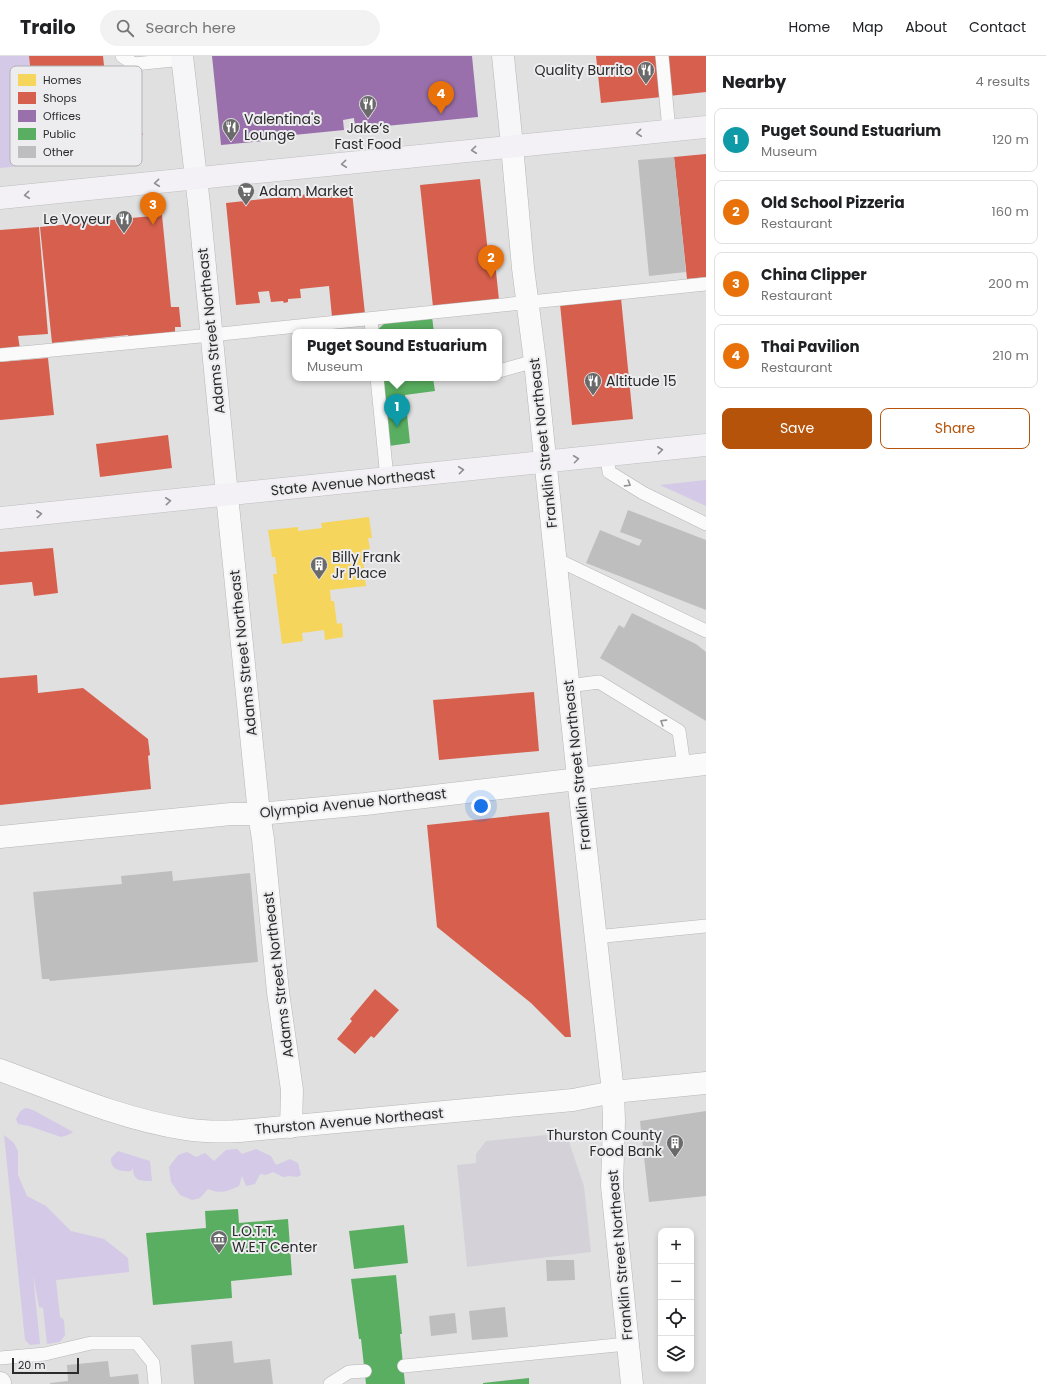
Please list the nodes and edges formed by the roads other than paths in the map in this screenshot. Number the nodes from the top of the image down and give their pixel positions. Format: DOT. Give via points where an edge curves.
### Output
graph roads {
  1 [pos="122,56"];
  2 [pos="503,56"];
  3 [pos="662,56"];
  4 [pos="182,58"];
  5 [pos="706,127"];
  6 [pos="669,130"];
  7 [pos="512,146"];
  8 [pos="196,179"];
  9 [pos="0,198"];
  10 [pos="706,284"];
  11 [pos="527,303"];
  12 [pos="371,325"];
  13 [pos="307,329"];
  14 [pos="292,330"];
  15 [pos="211,335"];
  16 [pos="0,355"];
  17 [pos="535,361"];
  18 [pos="502,369"];
  19 [pos="377,381"];
  20 [pos="706,445"];
  21 [pos="607,455"];
  22 [pos="545,462"];
  23 [pos="387,478"];
  24 [pos="227,495"];
  25 [pos="0,518"];
  26 [pos="706,524"];
  27 [pos="556,559"];
  28 [pos="706,631"];
  29 [pos="568,686"];
  30 [pos="706,764"];
  31 [pos="684,766"];
  32 [pos="578,778"];
  33 [pos="259,814"];
  34 [pos="0,837"];
  35 [pos="706,926"];
  36 [pos="595,937"];
  37 [pos="0,1070"];
  38 [pos="706,1083"];
  39 [pos="613,1092"];
  40 [pos="291,1126"];
  41 [pos="627,1344"];
  42 [pos="0,1358"];
  43 [pos="404,1366"];
  44 [pos="364,1371"];
  45 [pos="155,1384"];
  46 [pos="330,1384"];
  47 [pos="632,1384"];
  1 -- 4 [label="lane" via="134,64"];
  2 -- 7 [label="street"];
  3 -- 6 [label="lane"];
  4 -- 8 [label="street, Adams Street Northeast"];
  5 -- 6 [label="main road"];
  6 -- 7 [label="main road, one-way"];
  7 -- 8 [label="main road, one-way"];
  7 -- 11 [label="street, Franklin Street Northeast"];
  8 -- 9 [label="main road, one-way"];
  8 -- 15 [label="street, Adams Street Northeast"];
  10 -- 11 [label="lane"];
  11 -- 12 [label="lane"];
  11 -- 17 [label="street, Franklin Street Northeast"];
  12 -- 13 [label="lane"];
  14 -- 15 [label="lane"];
  15 -- 16 [label="lane"];
  15 -- 24 [label="street, Adams Street Northeast"];
  17 -- 18 [label="lane"];
  17 -- 22 [label="street, Franklin Street Northeast"];
  19 -- 23 [label="lane"];
  21 -- 20 [label="main road, State Avenue Northeast, one-way"];
  22 -- 21 [label="main road, State Avenue Northeast, one-way"];
  21 -- 26 [label="lane, one-way" via="609,472 643,493"];
  23 -- 22 [label="main road, State Avenue Northeast, one-way"];
  22 -- 27 [label="street, Franklin Street Northeast"];
  23 -- 24 [label="main road, State Avenue Northeast"];
  25 -- 24 [label="main road, State Avenue Northeast, one-way"];
  24 -- 33 [label="street, Adams Street Northeast"];
  27 -- 28 [label="lane"];
  27 -- 29 [label="street, Franklin Street Northeast"];
  31 -- 29 [label="lane, one-way" via="679,732 599,682"];
  29 -- 32 [label="street, Franklin Street Northeast"];
  30 -- 31 [label="street, Olympia Avenue Northeast"];
  31 -- 32 [label="street, Olympia Avenue Northeast"];
  32 -- 33 [label="street, Olympia Avenue Northeast"];
  32 -- 36 [label="street, Franklin Street Northeast"];
  33 -- 34 [label="street, Olympia Avenue Northeast" via="223,815"];
  33 -- 40 [label="street, Adams Street Northeast" via="278,992 292,1090"];
  35 -- 36 [label="lane"];
  36 -- 39 [label="street, Franklin Street Northeast"];
  37 -- 40 [label="street, Thurston Avenue Northeast" via="113,1111 157,1124 212,1132"];
  38 -- 39 [label="street, Thurston Avenue Northeast"];
  39 -- 40 [label="street, Thurston Avenue Northeast" via="573,1100"];
  39 -- 41 [label="street, Franklin Street Northeast" via="612,1186"];
  41 -- 43 [label="lane"];
  41 -- 47 [label="street, Franklin Street Northeast"];
  42 -- 45 [label="lane" via="45,1354 91,1343 137,1343 153,1363"];
  44 -- 46 [label="lane" via="349,1372"];
}
